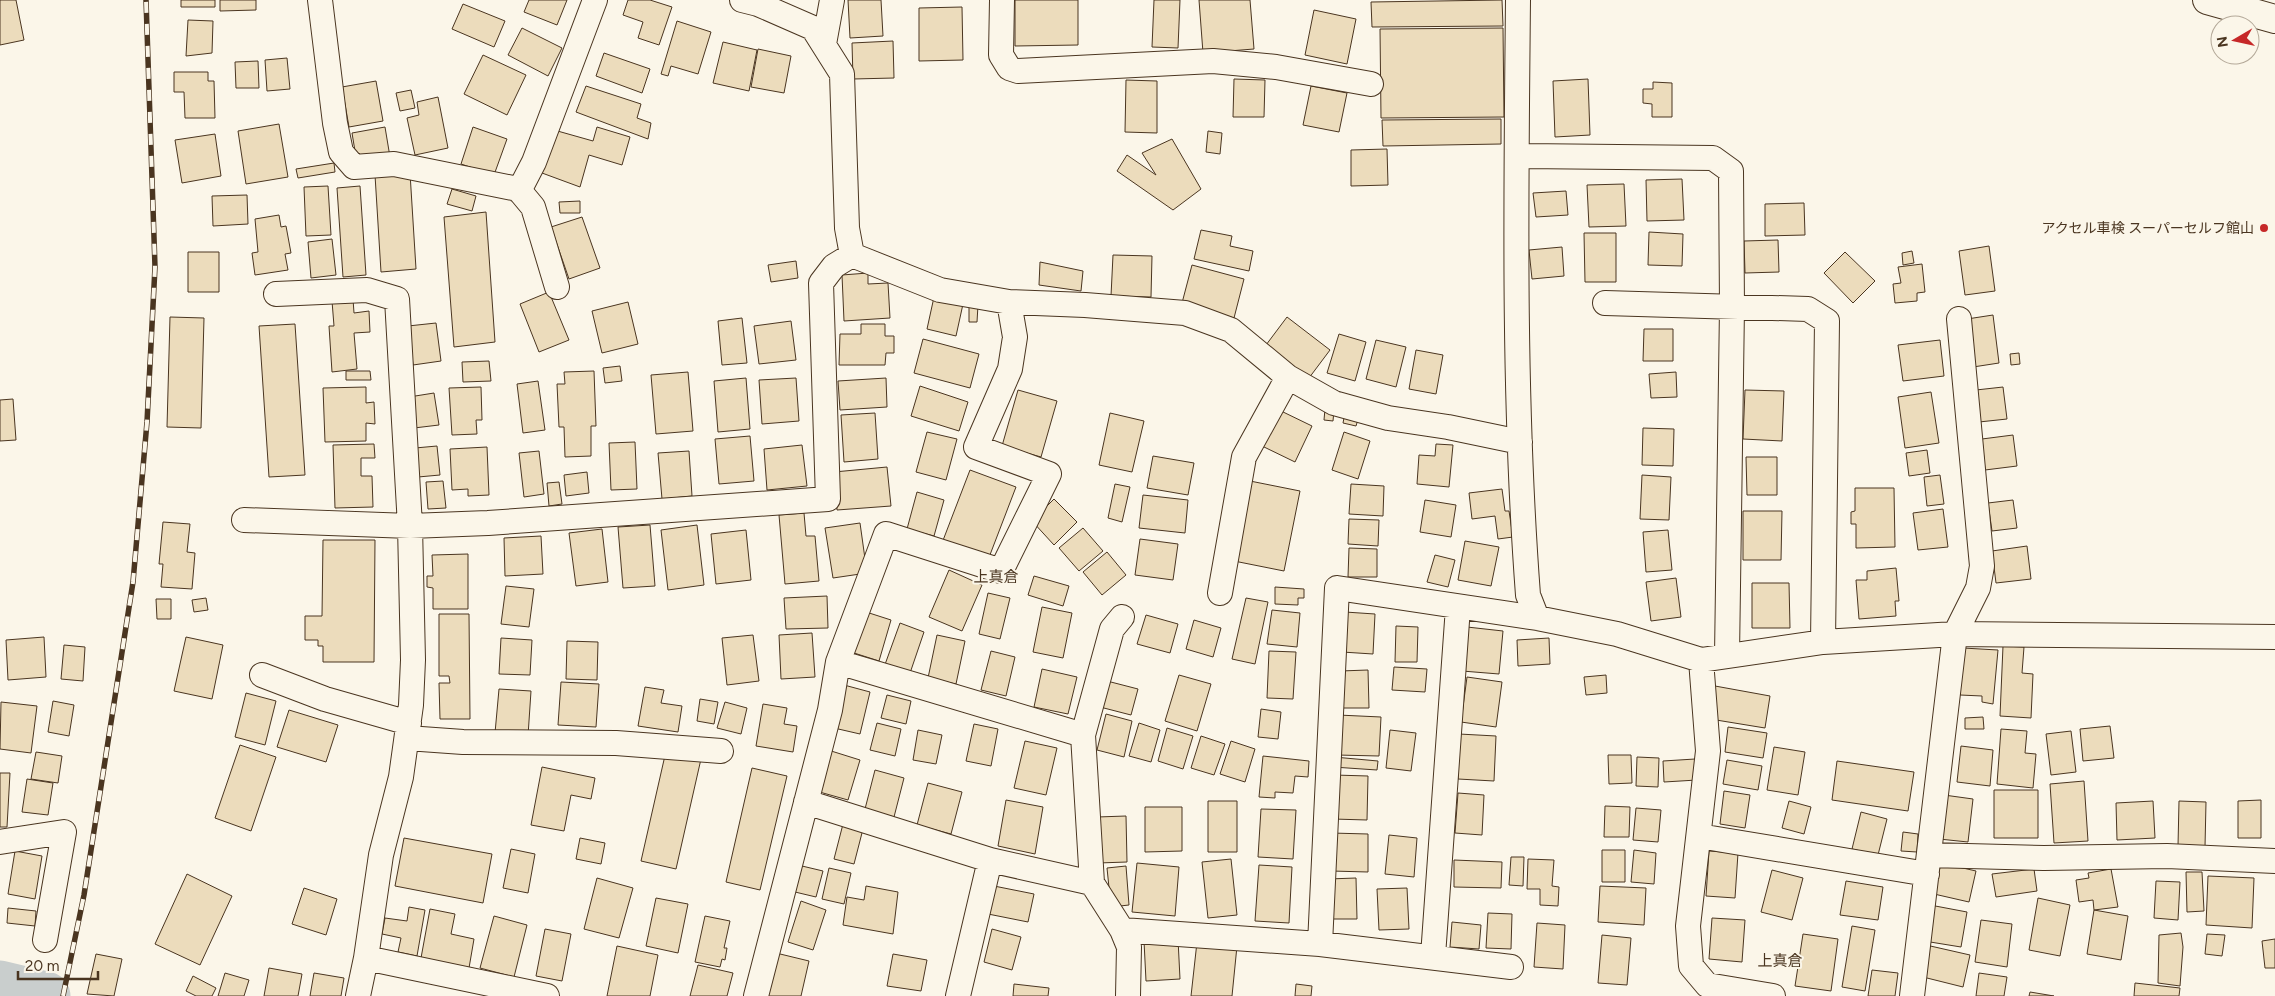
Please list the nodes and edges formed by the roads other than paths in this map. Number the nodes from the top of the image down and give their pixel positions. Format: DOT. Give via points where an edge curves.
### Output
graph roads {
  1 [pos="320,0"];
  2 [pos="595,0"];
  3 [pos="742,0"];
  4 [pos="832,0"];
  5 [pos="1002,0"];
  6 [pos="1518,0"];
  7 [pos="2206,0"];
  8 [pos="2275,19"];
  9 [pos="824,44"];
  10 [pos="1371,84"];
  11 [pos="1517,156"];
  12 [pos="519,190"];
  13 [pos="852,255"];
  14 [pos="557,287"];
  15 [pos="276,294"];
  16 [pos="1009,302"];
  17 [pos="1605,303"];
  18 [pos="1732,307"];
  19 [pos="1960,319"];
  20 [pos="1288,377"];
  21 [pos="1520,442"];
  22 [pos="244,520"];
  23 [pos="410,526"];
  24 [pos="1220,593"];
  25 [pos="1458,607"];
  26 [pos="1122,617"];
  27 [pos="1537,618"];
  28 [pos="1955,634"];
  29 [pos="2275,637"];
  30 [pos="1823,642"];
  31 [pos="1727,656"];
  32 [pos="1701,660"];
  33 [pos="838,662"];
  34 [pos="262,674"];
  35 [pos="408,730"];
  36 [pos="1083,735"];
  37 [pos="721,751"];
  38 [pos="806,802"];
  39 [pos="1699,836"];
  40 [pos="0,842"];
  41 [pos="990,860"];
  42 [pos="2275,861"];
  43 [pos="1928,864"];
  44 [pos="1092,883"];
  45 [pos="1122,930"];
  46 [pos="44,940"];
  47 [pos="1320,944"];
  48 [pos="1433,956"];
  49 [pos="366,958"];
  50 [pos="1510,967"];
  51 [pos="358,996"];
  52 [pos="548,996"];
  53 [pos="756,996"];
  54 [pos="958,996"];
  55 [pos="1128,996"];
  56 [pos="1773,996"];
  57 [pos="1912,996"];
  1 -- 12 [label="street" via="335,124 341,152 354,167 394,164"];
  2 -- 12 [label="street" via="534,162"];
  3 -- 9 [label="street" via="813,28"];
  4 -- 9 [label="street"];
  5 -- 10 [label="street" via="1001,56 1010,68 1018,72 1214,61 1276,67"];
  6 -- 11 [label="street"];
  7 -- 8 [label="highway"];
  9 -- 13 [label="street" via="842,74 847,228"];
  11 -- 18 [label="street" via="1713,158 1724,164 1731,171"];
  11 -- 21 [label="street"];
  12 -- 14 [label="street" via="533,207"];
  13 -- 16 [label="street" via="940,290"];
  13 -- 23 [label="street" via="834,266 821,283 828,499"];
  15 -- 23 [label="street" via="367,290 398,299"];
  16 -- 20 [label="street" via="1185,313 1231,330"];
  16 -- 33 [label="street" via="1016,336 1010,369 976,447 1049,474 1001,571 886,534"];
  17 -- 18 [label="street"];
  18 -- 30 [label="street" via="1808,309 1827,321"];
  18 -- 31 [label="street"];
  19 -- 28 [label="street" via="1982,566 1978,588"];
  20 -- 21 [label="street" via="1334,403 1388,418"];
  20 -- 24 [label="street" via="1244,457"];
  21 -- 27 [label="street" via="1528,595"];
  22 -- 23 [label="street"];
  23 -- 35 [label="street" via="413,660"];
  25 -- 27 [label="street"];
  25 -- 47 [label="street" via="1337,588"];
  25 -- 48 [label="street"];
  26 -- 36 [label="street" via="1112,629"];
  27 -- 32 [label="street" via="1617,634"];
  28 -- 29 [label="street"];
  28 -- 30 [label="street"];
  28 -- 43 [label="street"];
  30 -- 31 [label="street"];
  31 -- 32 [label="street"];
  32 -- 39 [label="street" via="1708,751"];
  33 -- 36 [label="street"];
  33 -- 38 [label="street" via="830,710"];
  34 -- 35 [label="street"];
  35 -- 37 [label="street" via="463,742 616,743"];
  35 -- 49 [label="street" via="401,777 381,854"];
  36 -- 44 [label="street"];
  38 -- 41 [label="street"];
  38 -- 53 [label="street"];
  39 -- 43 [label="street"];
  39 -- 56 [label="street" via="1688,926 1691,966 1707,986"];
  40 -- 46 [label="street" via="64,832"];
  41 -- 44 [label="street"];
  41 -- 54 [label="street"];
  42 -- 43 [label="street" via="2166,856"];
  43 -- 57 [label="street"];
  44 -- 45 [label="street"];
  45 -- 47 [label="street"];
  45 -- 55 [label="street" via="1129,947"];
  47 -- 48 [label="street"];
  48 -- 50 [label="street"];
  49 -- 51 [label="street"];
  49 -- 52 [label="street"];
}
